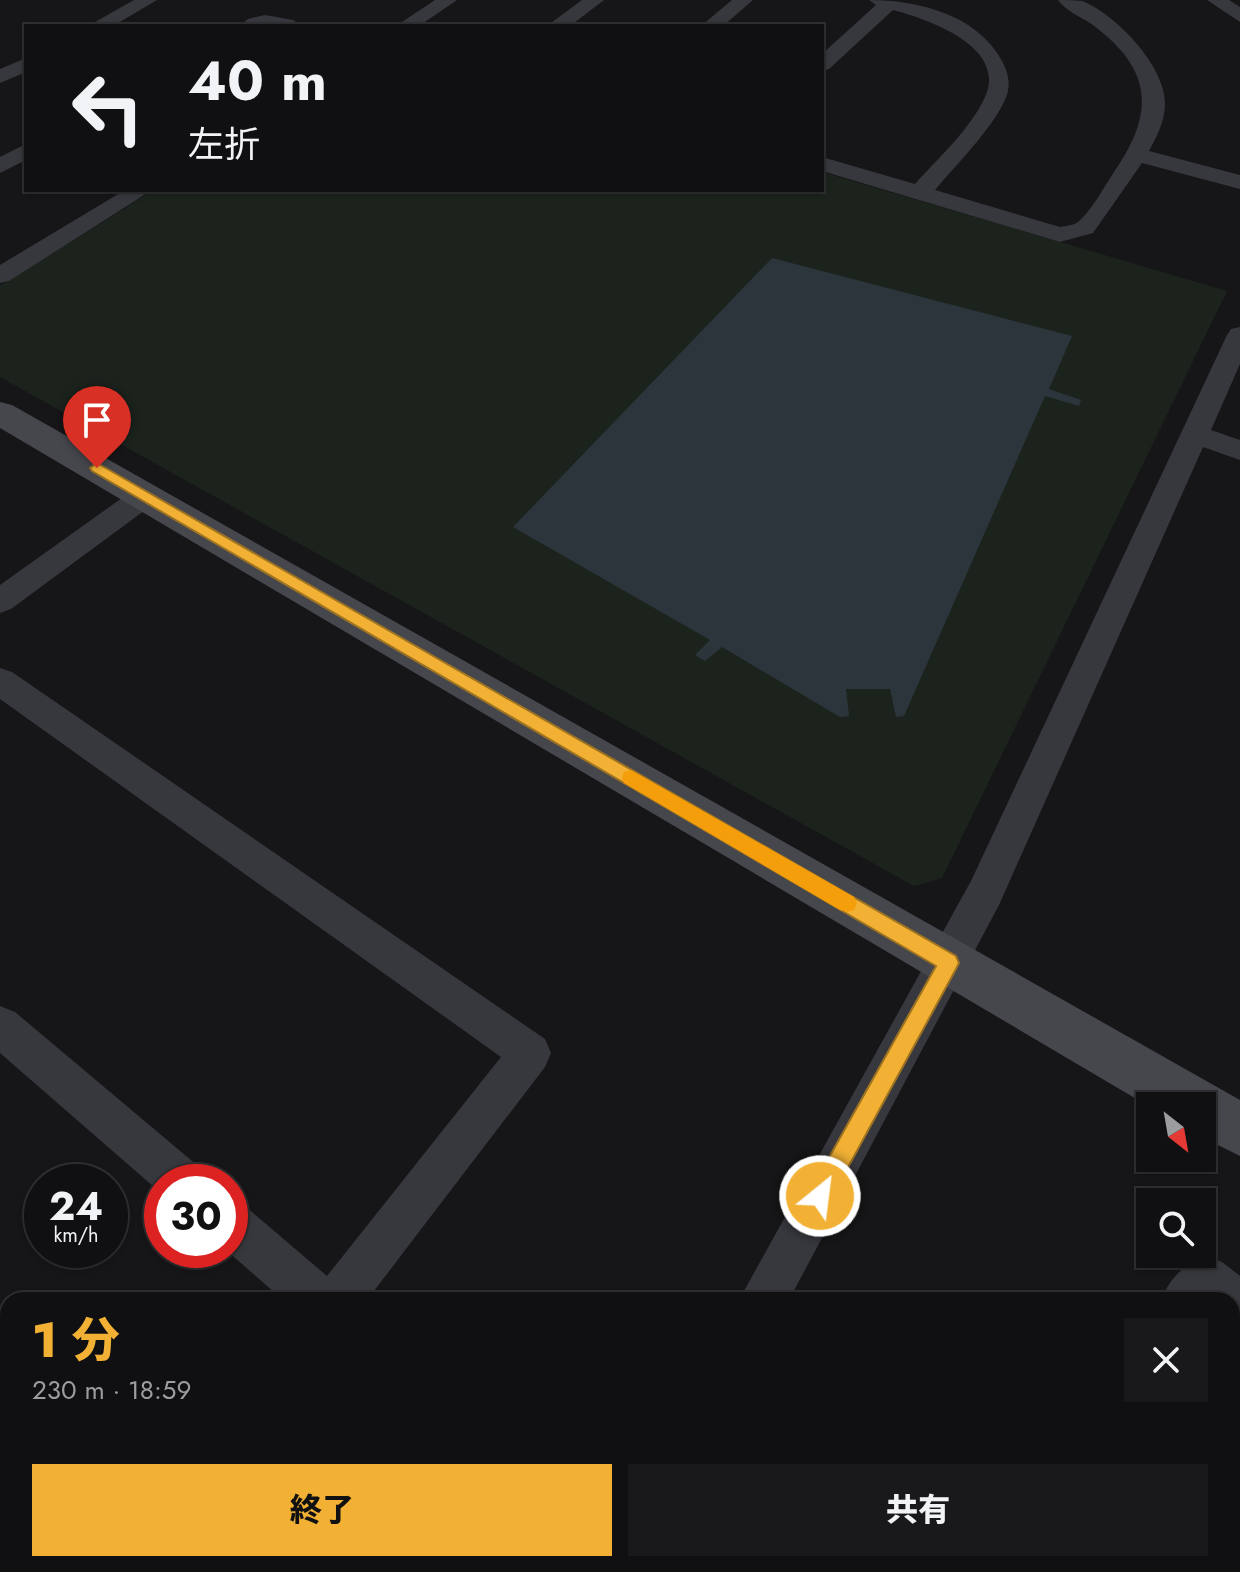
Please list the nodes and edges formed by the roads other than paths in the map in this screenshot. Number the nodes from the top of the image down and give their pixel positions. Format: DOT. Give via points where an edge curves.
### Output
graph roads {
  1 [pos="148,0"];
  2 [pos="448,0"];
  3 [pos="595,0"];
  4 [pos="744,0"];
  5 [pos="1067,0"];
  6 [pos="1216,0"];
  7 [pos="887,1"];
  8 [pos="1240,16"];
  9 [pos="102,24"];
  10 [pos="253,24"];
  11 [pos="286,24"];
  12 [pos="409,24"];
  13 [pos="560,24"];
  14 [pos="714,24"];
  15 [pos="824,63"];
  16 [pos="24,65"];
  17 [pos="0,77"];
  18 [pos="24,152"];
  19 [pos="1135,154"];
  20 [pos="824,165"];
  21 [pos="0,166"];
  22 [pos="1240,182"];
  23 [pos="138,192"];
  24 [pos="920,193"];
  25 [pos="0,276"];
  26 [pos="1240,335"];
  27 [pos="0,413"];
  28 [pos="1196,435"];
  29 [pos="1240,450"];
  30 [pos="146,495"];
  31 [pos="0,601"];
  32 [pos="0,681"];
  33 [pos="949,963"];
  34 [pos="0,1026"];
  35 [pos="1175,1092"];
  36 [pos="1216,1115"];
  37 [pos="1240,1129"];
  38 [pos="161,1164"];
  39 [pos="248,1239"];
  40 [pos="310,1292"];
  41 [pos="344,1292"];
  42 [pos="767,1292"];
  43 [pos="1193,1292"];
  44 [pos="1222,1292"];
  1 -- 9 [label="street"];
  2 -- 12 [label="street"];
  3 -- 13 [label="street"];
  4 -- 14 [label="street"];
  5 -- 19 [label="street" via="1092,14 1148,72 1155,100 1151,123"];
  6 -- 8 [label="street"];
  7 -- 15 [label="street"];
  7 -- 24 [label="street" via="969,34 989,51 1000,80 994,100"];
  10 -- 11 [label="street"];
  16 -- 17 [label="street"];
  18 -- 21 [label="street"];
  19 -- 22 [label="street"];
  19 -- 24 [label="street" via="1085,228 1060,235"];
  20 -- 24 [label="street"];
  23 -- 25 [label="street"];
  26 -- 28 [label="street"];
  27 -- 30 [label="street"];
  28 -- 29 [label="street"];
  28 -- 33 [label="street"];
  30 -- 31 [label="street"];
  30 -- 33 [label="street"];
  32 -- 41 [label="street" via="530,1053"];
  33 -- 35 [label="street"];
  33 -- 42 [label="street"];
  34 -- 38 [label="street"];
  36 -- 37 [label="street"];
  39 -- 40 [label="street"];
  43 -- 44 [label="street" via="1205,1279"];
}
